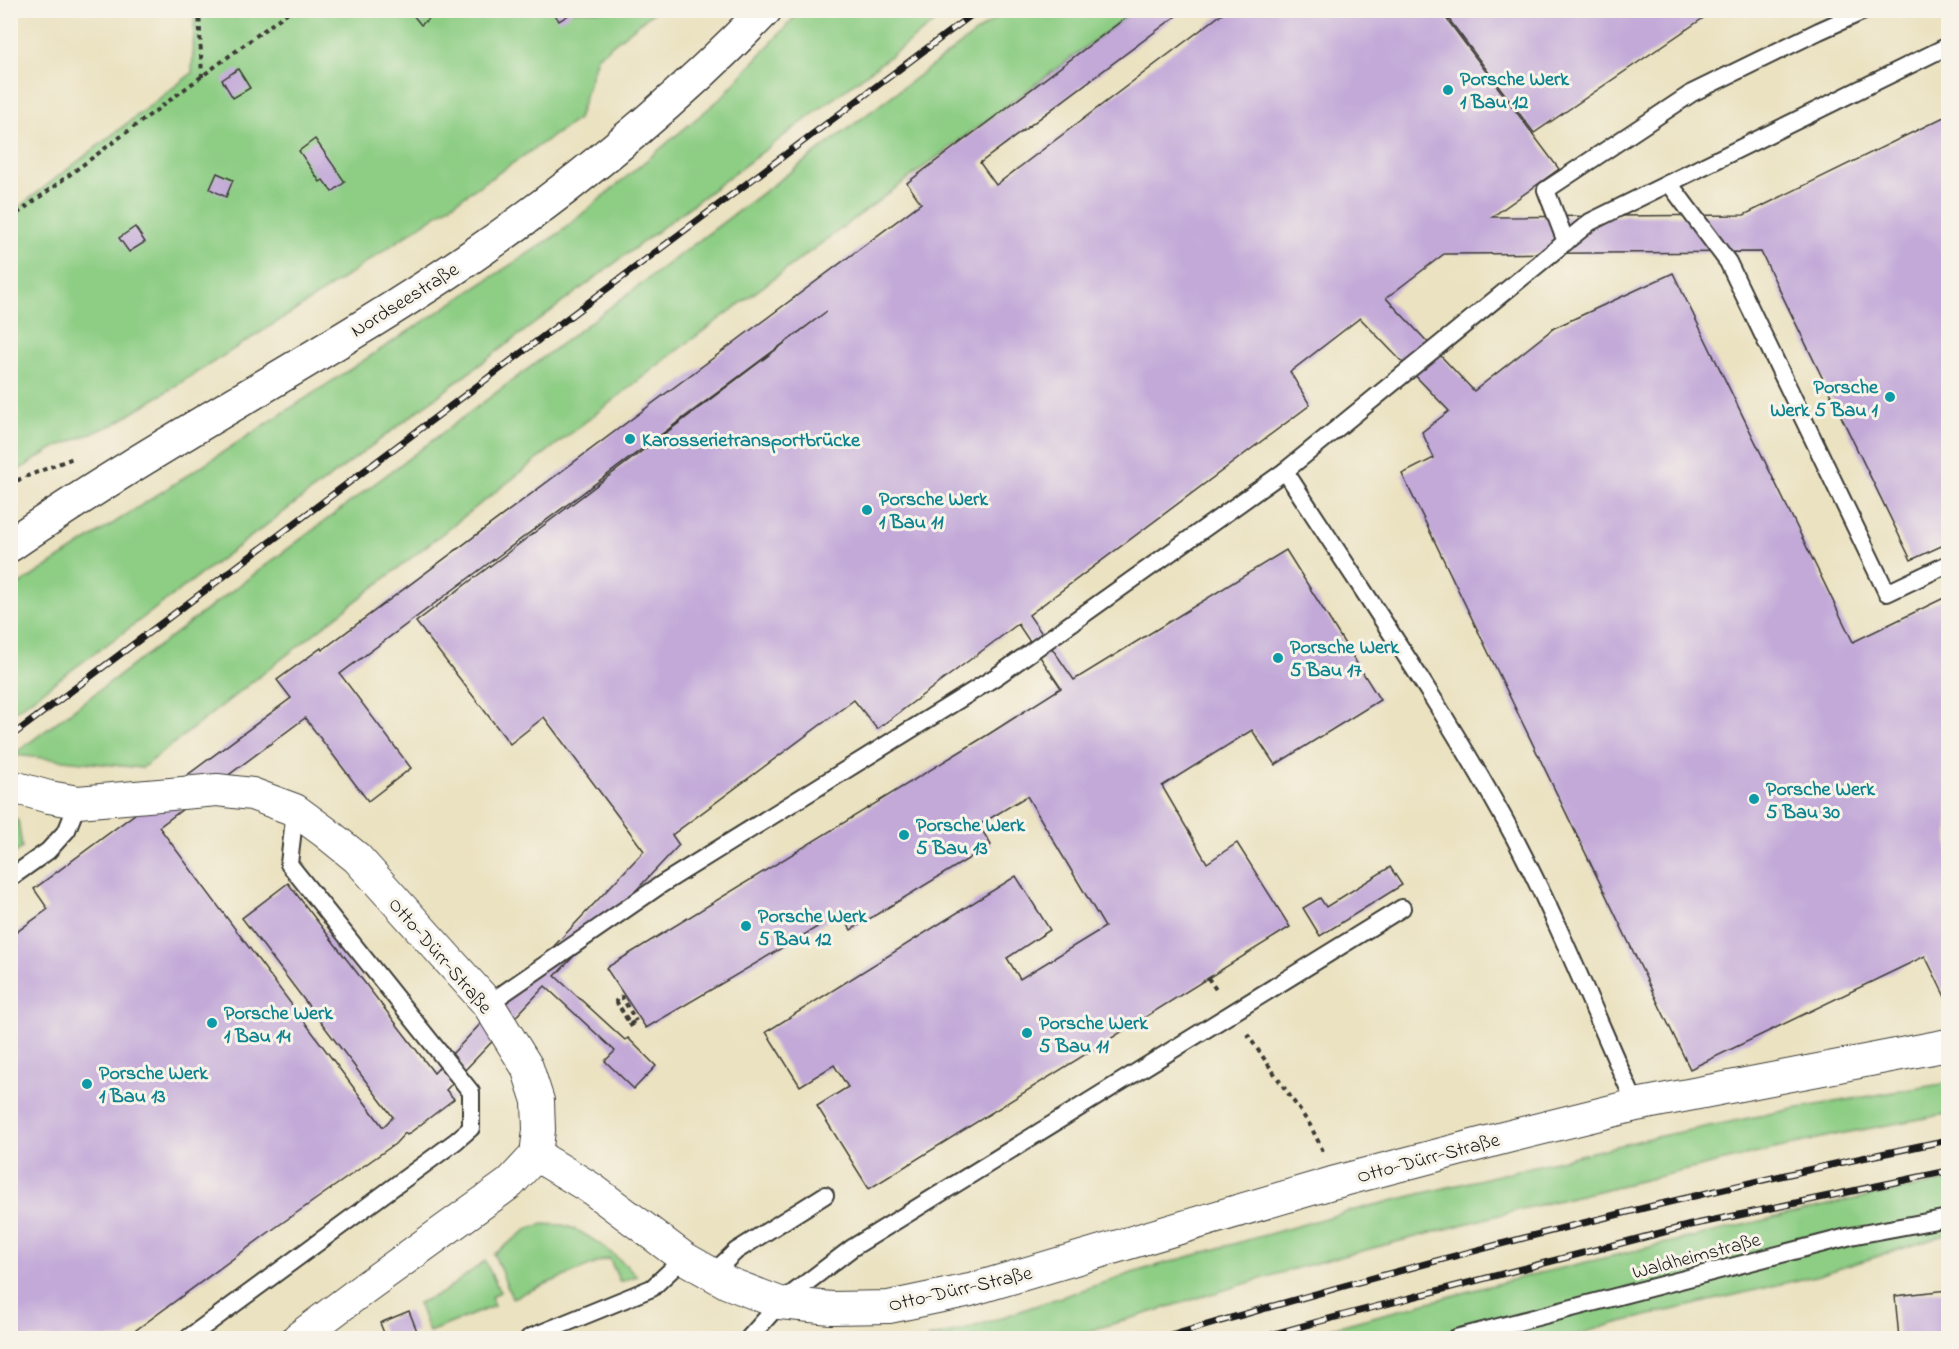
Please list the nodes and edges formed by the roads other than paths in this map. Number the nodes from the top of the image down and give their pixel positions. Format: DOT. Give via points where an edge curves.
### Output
graph roads {
  1 [pos="765,10"];
  2 [pos="1866,10"];
  3 [pos="1948,46"];
  4 [pos="1669,183"];
  5 [pos="1566,242"];
  6 [pos="1285,471"];
  7 [pos="10,545"];
  8 [pos="1948,564"];
  9 [pos="10,786"];
  10 [pos="78,802"];
  11 [pos="295,810"];
  12 [pos="10,878"];
  13 [pos="1402,908"];
  14 [pos="488,1004"];
  15 [pos="1948,1045"];
  16 [pos="1636,1105"];
  17 [pos="536,1155"];
  18 [pos="825,1195"];
  19 [pos="1948,1218"];
  20 [pos="684,1258"];
  21 [pos="711,1275"];
  22 [pos="780,1303"];
  23 [pos="188,1338"];
  24 [pos="298,1338"];
  25 [pos="529,1338"];
  26 [pos="748,1338"];
  27 [pos="1456,1338"];
  1 -- 7 [label="main road, Nordseestraße" via="659,113 566,189 464,261"];
  2 -- 5 [label="lane" via="1692,93 1546,190"];
  3 -- 4 [label="lane"];
  4 -- 5 [label="lane" via="1590,222"];
  4 -- 8 [label="lane" via="1728,262 1887,593"];
  5 -- 6 [label="lane"];
  6 -- 14 [label="lane" via="997,676 662,884"];
  6 -- 16 [label="lane" via="1445,717 1509,828"];
  9 -- 10 [label="street, Otto-Dürr-Straße"];
  10 -- 11 [label="street, Otto-Dürr-Straße" via="217,790 252,794"];
  10 -- 12 [label="lane" via="67,830 48,851"];
  11 -- 14 [label="street, Otto-Dürr-Straße" via="357,858"];
  11 -- 23 [label="lane" via="289,864 471,1092 471,1128"];
  13 -- 22 [label="lane" via="852,1248"];
  14 -- 17 [label="street, Otto-Dürr-Straße" via="527,1068 538,1101"];
  15 -- 16 [label="street, Otto-Dürr-Straße"];
  16 -- 22 [label="street, Otto-Dürr-Straße" via="1332,1183 959,1292 889,1307 831,1308"];
  17 -- 20 [label="street, Otto-Dürr-Straße" via="592,1189"];
  17 -- 24 [label="street" via="510,1183"];
  18 -- 21 [label="lane" via="736,1251"];
  19 -- 27 [label="lane, Waldheimstraße" via="1851,1236"];
  20 -- 21 [label="street, Otto-Dürr-Straße"];
  20 -- 25 [label="lane" via="652,1288"];
  21 -- 22 [label="street, Otto-Dürr-Straße"];
  22 -- 26 [label="lane"];
}
